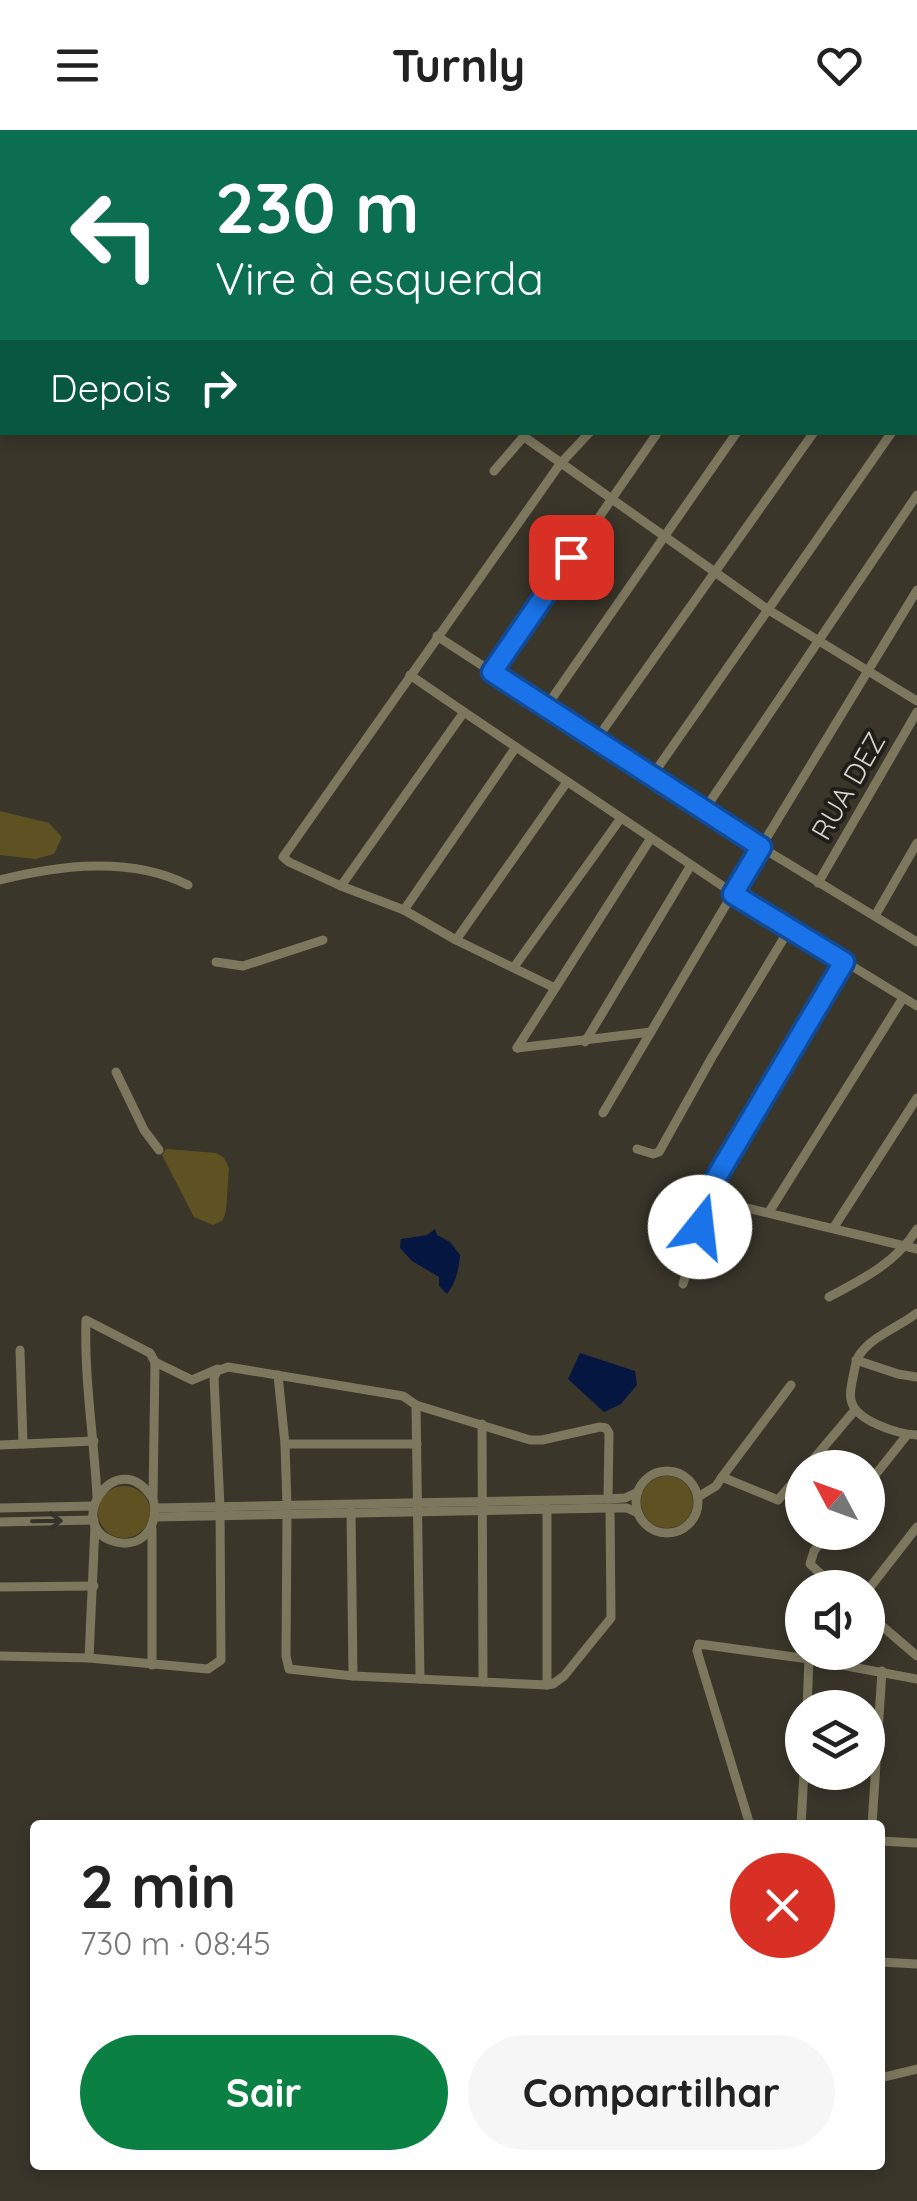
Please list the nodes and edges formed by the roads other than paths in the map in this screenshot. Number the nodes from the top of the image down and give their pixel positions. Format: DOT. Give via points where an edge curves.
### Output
graph roads {
  1 [pos="524,435"];
  2 [pos="526,435"];
  3 [pos="587,435"];
  4 [pos="656,435"];
  5 [pos="735,435"];
  6 [pos="812,435"];
  7 [pos="890,435"];
  8 [pos="560,464"];
  9 [pos="494,471"];
  10 [pos="917,494"];
  11 [pos="610,499"];
  12 [pos="664,535"];
  13 [pos="715,572"];
  14 [pos="917,590"];
  15 [pos="767,609"];
  16 [pos="437,636"];
  17 [pos="816,640"];
  18 [pos="492,672"];
  19 [pos="868,672"];
  20 [pos="410,675"];
  21 [pos="917,701"];
  22 [pos="546,707"];
  23 [pos="464,712"];
  24 [pos="917,712"];
  25 [pos="596,740"];
  26 [pos="516,747"];
  27 [pos="652,776"];
  28 [pos="567,782"];
  29 [pos="705,808"];
  30 [pos="621,818"];
  31 [pos="651,838"];
  32 [pos="917,843"];
  33 [pos="761,847"];
  34 [pos="691,865"];
  35 [pos="0,880"];
  36 [pos="818,883"];
  37 [pos="188,885"];
  38 [pos="341,886"];
  39 [pos="733,894"];
  40 [pos="404,910"];
  41 [pos="875,916"];
  42 [pos="790,928"];
  43 [pos="323,940"];
  44 [pos="456,940"];
  45 [pos="917,942"];
  46 [pos="216,962"];
  47 [pos="844,962"];
  48 [pos="514,967"];
  49 [pos="556,988"];
  50 [pos="902,998"];
  51 [pos="917,1006"];
  52 [pos="651,1032"];
  53 [pos="585,1042"];
  54 [pos="116,1072"];
  55 [pos="917,1098"];
  56 [pos="604,1113"];
  57 [pos="637,1149"];
  58 [pos="159,1150"];
  59 [pos="709,1193"];
  60 [pos="768,1212"];
  61 [pos="834,1228"];
  62 [pos="917,1228"];
  63 [pos="912,1248"];
  64 [pos="682,1284"];
  65 [pos="829,1297"];
  66 [pos="917,1313"];
  67 [pos="902,1324"];
  68 [pos="917,1325"];
  69 [pos="20,1350"];
  70 [pos="856,1360"];
  71 [pos="154,1362"];
  72 [pos="222,1368"];
  73 [pos="278,1375"];
  74 [pos="917,1377"];
  75 [pos="791,1385"];
  76 [pos="416,1405"];
  77 [pos="855,1410"];
  78 [pos="482,1424"];
  79 [pos="912,1435"];
  80 [pos="94,1441"];
  81 [pos="22,1444"];
  82 [pos="285,1444"];
  83 [pos="416,1444"];
  84 [pos="0,1445"];
  85 [pos="821,1450"];
  86 [pos="885,1465"];
  87 [pos="722,1477"];
  88 [pos="638,1492"];
  89 [pos="785,1492"];
  90 [pos="698,1497"];
  91 [pos="95,1501"];
  92 [pos="609,1504"];
  93 [pos="548,1505"];
  94 [pos="482,1506"];
  95 [pos="417,1507"];
  96 [pos="0,1508"];
  97 [pos="351,1509"];
  98 [pos="287,1510"];
  99 [pos="220,1511"];
  100 [pos="154,1513"];
  101 [pos="638,1513"];
  102 [pos="0,1522"];
  103 [pos="95,1522"];
  104 [pos="917,1527"];
  105 [pos="884,1570"];
  106 [pos="94,1586"];
  107 [pos="0,1587"];
  108 [pos="885,1628"];
  109 [pos="917,1636"];
  110 [pos="908,1648"];
  111 [pos="785,1655"];
  112 [pos="0,1656"];
  113 [pos="917,1656"];
  114 [pos="90,1658"];
  115 [pos="152,1665"];
  116 [pos="876,1670"];
  117 [pos="882,1671"];
  118 [pos="353,1676"];
  119 [pos="917,1678"];
  120 [pos="420,1679"];
  121 [pos="483,1682"];
  122 [pos="547,1685"];
  123 [pos="803,1790"];
  124 [pos="748,1820"];
  125 [pos="801,1820"];
  126 [pos="872,1820"];
  127 [pos="885,1841"];
  128 [pos="917,1844"];
  129 [pos="885,1962"];
  130 [pos="917,1964"];
  131 [pos="917,2069"];
  132 [pos="885,2077"];
  1 -- 9 [label="street"];
  2 -- 8 [label="street"];
  3 -- 8 [label="street"];
  4 -- 11 [label="street"];
  5 -- 12 [label="street"];
  6 -- 13 [label="street"];
  7 -- 15 [label="street"];
  8 -- 11 [label="street"];
  8 -- 16 [label="street"];
  10 -- 17 [label="street"];
  11 -- 12 [label="street"];
  11 -- 18 [label="street"];
  12 -- 13 [label="street"];
  12 -- 22 [label="street"];
  13 -- 15 [label="street"];
  13 -- 25 [label="street"];
  14 -- 19 [label="street"];
  15 -- 17 [label="street"];
  15 -- 27 [label="street"];
  16 -- 18 [label="street"];
  16 -- 20 [label="street"];
  17 -- 19 [label="street"];
  17 -- 29 [label="street"];
  18 -- 22 [label="street"];
  19 -- 21 [label="street"];
  19 -- 33 [label="street"];
  20 -- 23 [label="street"];
  20 -- 38 [label="street" via="285,852 289,862"];
  22 -- 25 [label="street"];
  23 -- 26 [label="street"];
  23 -- 38 [label="street"];
  24 -- 36 [label="street, RUA DEZ"];
  25 -- 27 [label="street"];
  26 -- 28 [label="street"];
  26 -- 40 [label="street"];
  27 -- 29 [label="street"];
  28 -- 30 [label="street"];
  28 -- 44 [label="street"];
  29 -- 33 [label="street"];
  30 -- 31 [label="street"];
  30 -- 48 [label="street"];
  31 -- 34 [label="street"];
  31 -- 49 [label="street"];
  32 -- 41 [label="street"];
  33 -- 36 [label="street"];
  33 -- 39 [label="street"];
  34 -- 39 [label="street"];
  34 -- 53 [label="street"];
  35 -- 37 [label="street" via="91,866 165,875"];
  36 -- 41 [label="street"];
  38 -- 40 [label="street"];
  39 -- 42 [label="street"];
  39 -- 52 [label="street"];
  40 -- 44 [label="street"];
  41 -- 45 [label="street"];
  42 -- 47 [label="street"];
  42 -- 57 [label="street" via="659,1152"];
  43 -- 46 [label="street" via="243,966"];
  44 -- 48 [label="street"];
  47 -- 50 [label="street"];
  47 -- 59 [label="street"];
  48 -- 49 [label="street"];
  49 -- 53 [label="street" via="517,1048"];
  50 -- 51 [label="street"];
  50 -- 60 [label="street"];
  52 -- 53 [label="street"];
  52 -- 56 [label="street"];
  54 -- 58 [label="street"];
  55 -- 61 [label="street"];
  59 -- 60 [label="street"];
  59 -- 64 [label="street"];
  60 -- 61 [label="street"];
  61 -- 63 [label="street"];
  62 -- 63 [label="street"];
  63 -- 65 [label="street"];
  66 -- 67 [label="street"];
  67 -- 68 [label="street"];
  67 -- 70 [label="street"];
  69 -- 81 [label="street"];
  70 -- 74 [label="street"];
  70 -- 77 [label="street" via="850,1394"];
  71 -- 72 [label="street" via="192,1380"];
  71 -- 80 [label="street" via="86,1320"];
  71 -- 100 [label="street"];
  72 -- 73 [label="street"];
  72 -- 99 [label="street" via="214,1378"];
  73 -- 76 [label="street" via="404,1396"];
  73 -- 82 [label="street"];
  75 -- 87 [label="street"];
  76 -- 78 [label="street"];
  76 -- 83 [label="street"];
  77 -- 79 [label="street"];
  77 -- 85 [label="street"];
  78 -- 92 [label="street" via="542,1440 606,1428"];
  78 -- 94 [label="street"];
  79 -- 86 [label="street"];
  80 -- 81 [label="street"];
  80 -- 91 [label="street"];
  81 -- 84 [label="street"];
  82 -- 83 [label="street"];
  82 -- 98 [label="street"];
  83 -- 95 [label="street"];
  87 -- 89 [label="street" via="778,1500"];
  87 -- 90 [label="street"];
  88 -- 90 [label="street" via="652,1475 673,1472 691,1482"];
  88 -- 92 [label="street"];
  88 -- 101 [label="street"];
  90 -- 101 [label="street" via="691,1522 672,1533 652,1529"];
  91 -- 96 [label="street"];
  91 -- 100 [label="street" via="103,1488 121,1480 140,1484"];
  91 -- 103 [label="street"];
  92 -- 93 [label="street"];
  92 -- 101 [label="street"];
  92 -- 122 [label="street" via="611,1618 564,1676"];
  93 -- 94 [label="street"];
  93 -- 122 [label="street"];
  94 -- 95 [label="street"];
  94 -- 121 [label="street"];
  95 -- 97 [label="street"];
  95 -- 120 [label="street"];
  97 -- 98 [label="street"];
  97 -- 118 [label="street"];
  98 -- 99 [label="street"];
  98 -- 118 [label="street" via="289,1670"];
  99 -- 100 [label="street"];
  99 -- 115 [label="street" via="221,1660 208,1669"];
  100 -- 103 [label="street" via="138,1540 118,1543"];
  100 -- 115 [label="street"];
  102 -- 103 [label="street, one-way"];
  103 -- 106 [label="street"];
  104 -- 105 [label="street"];
  106 -- 107 [label="street"];
  106 -- 114 [label="street"];
  108 -- 110 [label="street"];
  109 -- 110 [label="street"];
  110 -- 113 [label="street"];
  111 -- 124 [label="street" via="704,1644 697,1650"];
  112 -- 114 [label="street"];
  114 -- 115 [label="street"];
  116 -- 117 [label="street"];
  117 -- 119 [label="street"];
  117 -- 126 [label="street"];
  118 -- 120 [label="street"];
  120 -- 121 [label="street"];
  121 -- 122 [label="street"];
  123 -- 125 [label="street"];
  127 -- 128 [label="street"];
  129 -- 130 [label="street"];
  131 -- 132 [label="street"];
}
